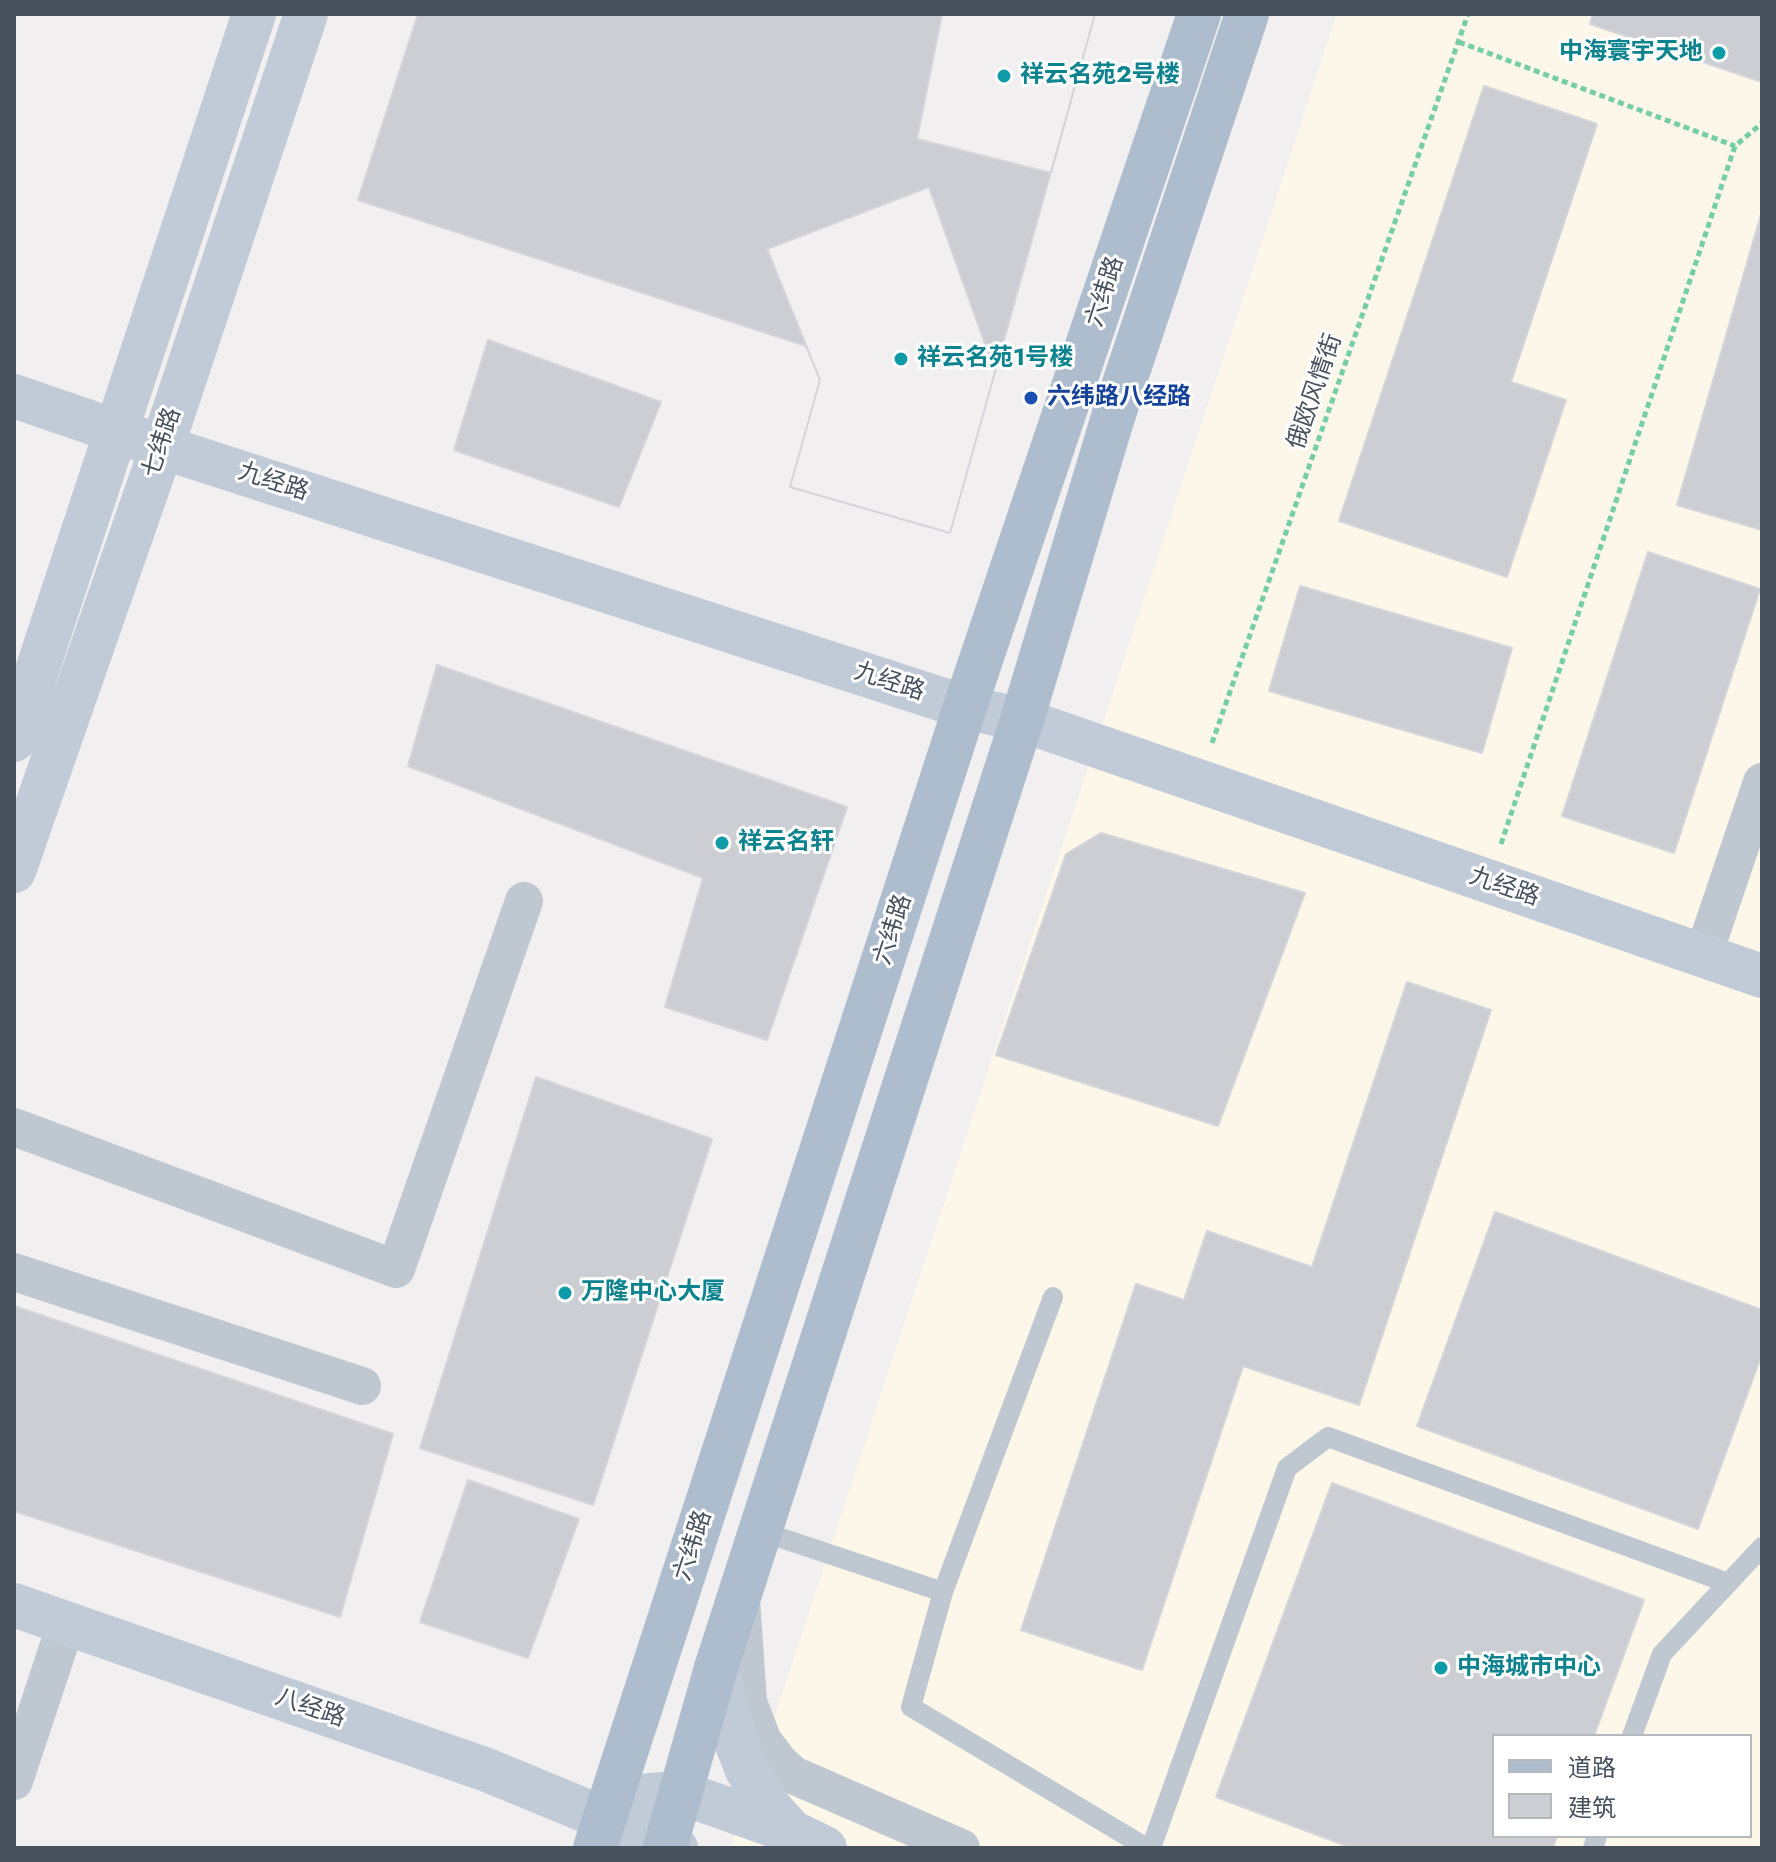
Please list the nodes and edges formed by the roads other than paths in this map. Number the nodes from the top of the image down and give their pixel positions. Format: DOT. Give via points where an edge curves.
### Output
graph roads {
  1 [pos="254,14"];
  2 [pos="306,14"];
  3 [pos="1199,14"];
  4 [pos="1247,14"];
  5 [pos="14,396"];
  6 [pos="115,430"];
  7 [pos="162,447"];
  8 [pos="965,707"];
  9 [pos="1022,720"];
  10 [pos="16,727"];
  11 [pos="1762,782"];
  12 [pos="14,871"];
  13 [pos="524,901"];
  14 [pos="1703,956"];
  15 [pos="1762,976"];
  16 [pos="14,1127"];
  17 [pos="14,1272"];
  18 [pos="1053,1297"];
  19 [pos="362,1386"];
  20 [pos="760,1531"];
  21 [pos="1762,1547"];
  22 [pos="1728,1583"];
  23 [pos="740,1592"];
  24 [pos="943,1592"];
  25 [pos="14,1605"];
  26 [pos="66,1624"];
  27 [pos="716,1668"];
  28 [pos="1633,1734"];
  29 [pos="14,1781"];
  30 [pos="682,1793"];
  31 [pos="600,1832"];
  32 [pos="808,1840"];
  33 [pos="669,1847"];
  34 [pos="961,1848"];
  35 [pos="1149,1848"];
  1 -- 6 [label="street, 七纬路"];
  2 -- 7 [label="street, 七纬路"];
  3 -- 8 [label="main road, 六纬路"];
  4 -- 9 [label="main road, 六纬路" via="1113,417"];
  5 -- 6 [label="street, 九经路"];
  6 -- 7 [label="street, 九经路"];
  6 -- 10 [label="street, 七纬路"];
  7 -- 8 [label="street, 九经路"];
  7 -- 12 [label="street, 七纬路"];
  8 -- 9 [label="street, 九经路"];
  8 -- 31 [label="main road, 六纬路"];
  9 -- 14 [label="street, 九经路"];
  9 -- 20 [label="main road, 六纬路"];
  11 -- 14 [label="street"];
  13 -- 16 [label="street" via="396,1269"];
  14 -- 15 [label="street, 九经路"];
  17 -- 19 [label="street"];
  18 -- 24 [label="lane"];
  20 -- 23 [label="main road, 六纬路"];
  20 -- 24 [label="lane"];
  21 -- 22 [label="lane"];
  22 -- 28 [label="lane" via="1662,1654"];
  22 -- 35 [label="lane" via="1328,1437 1287,1468"];
  23 -- 27 [label="main road, 六纬路"];
  23 -- 34 [label="street" via="748,1702 763,1741 779,1762 793,1775"];
  24 -- 35 [label="lane" via="911,1707"];
  25 -- 26 [label="street, 八经路"];
  26 -- 29 [label="street"];
  26 -- 31 [label="street, 八经路" via="487,1770"];
  27 -- 30 [label="main road, 六纬路"];
  27 -- 32 [label="street" via="747,1770 771,1809"];
  30 -- 31 [label="street" via="649,1795"];
  30 -- 32 [label="street"];
  30 -- 33 [label="main road, 六纬路"];
  31 -- 33 [label="street, 八经路"];
}
